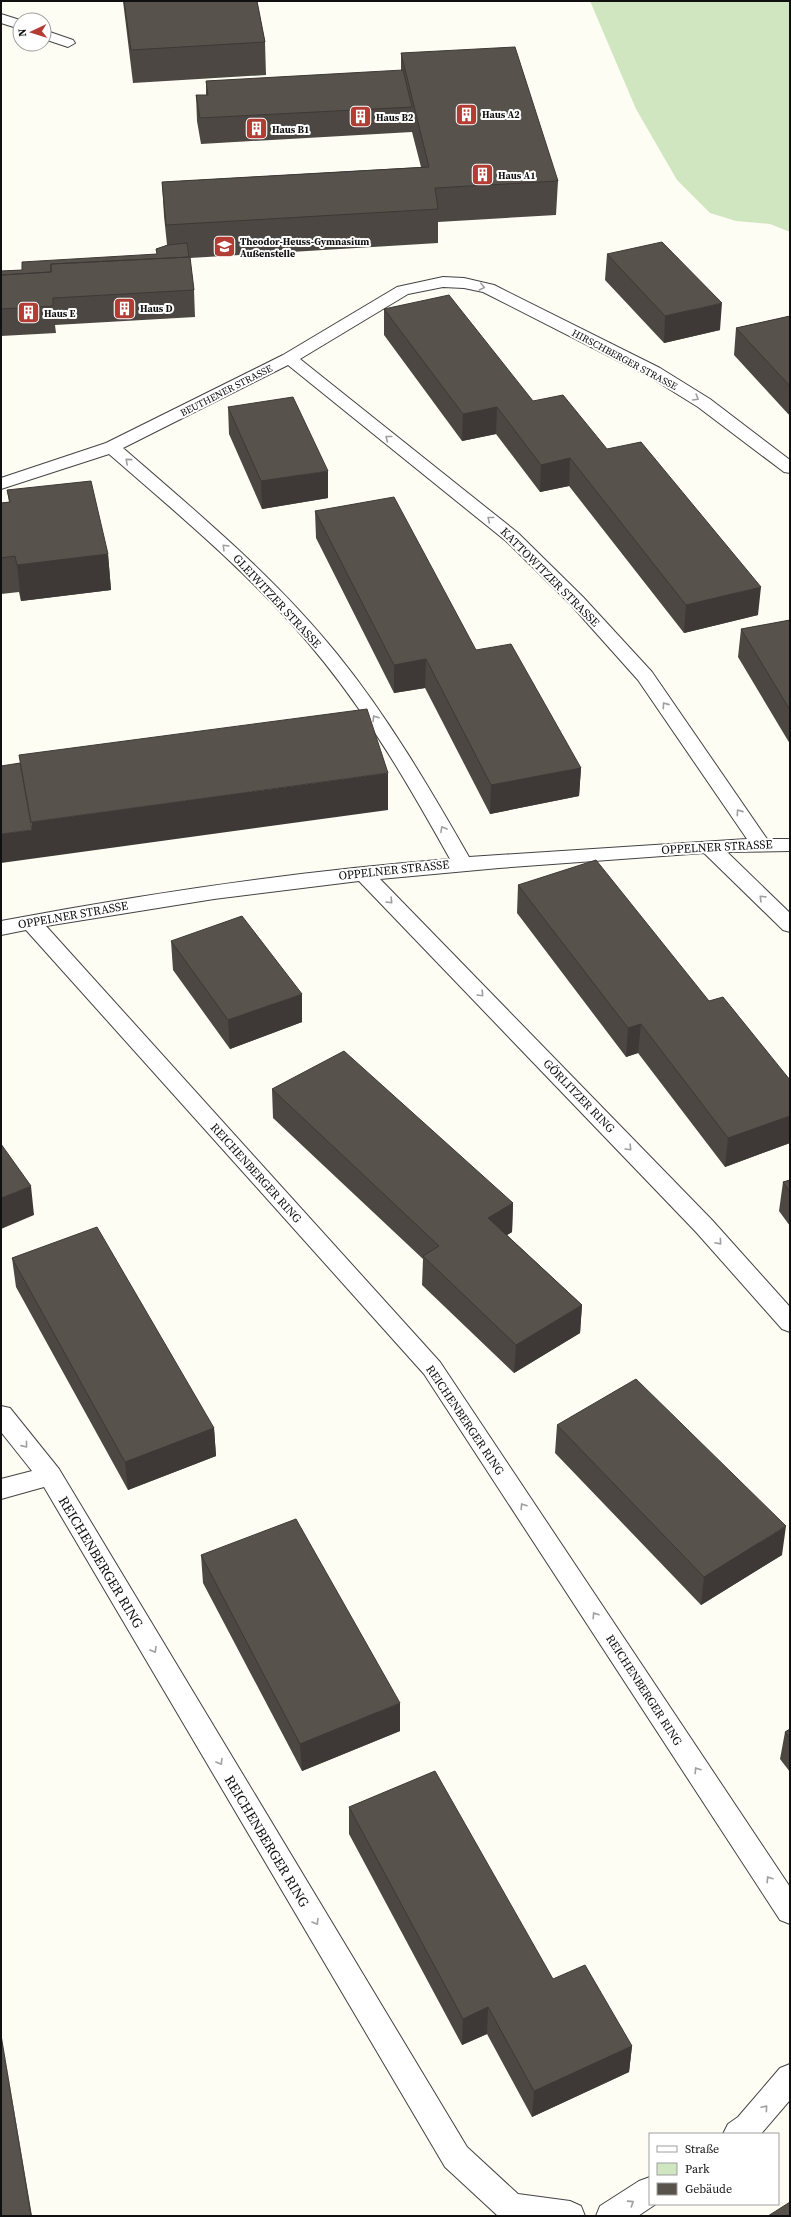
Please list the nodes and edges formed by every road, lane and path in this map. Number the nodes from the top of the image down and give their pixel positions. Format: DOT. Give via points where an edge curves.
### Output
graph roads {
  1 [pos="1,18"];
  2 [pos="12,22"];
  3 [pos="52,37"];
  4 [pos="68,43"];
  5 [pos="443,282"];
  6 [pos="289,358"];
  7 [pos="112,448"];
  8 [pos="790,468"];
  9 [pos="1,484"];
  10 [pos="761,844"];
  11 [pos="790,845"];
  12 [pos="709,847"];
  13 [pos="462,863"];
  14 [pos="363,873"];
  15 [pos="30,922"];
  16 [pos="790,925"];
  17 [pos="1,928"];
  18 [pos="790,1323"];
  19 [pos="1,1415"];
  20 [pos="50,1476"];
  21 [pos="1,1488"];
  22 [pos="790,1911"];
  23 [pos="790,2078"];
  24 [pos="739,2133"];
  25 [pos="649,2192"];
  26 [pos="570,2216"];
  27 [pos="611,2216"];
  1 -- 2 [label="street"];
  3 -- 4 [label="street"];
  5 -- 6 [label="street, BEUTHENER STRASSE" via="403,290"];
  5 -- 8 [label="street, HIRSCHBERGER STRASSE, one-way" via="488,288 654,372 704,403"];
  6 -- 7 [label="street, BEUTHENER STRASSE"];
  10 -- 6 [label="street, KATTOWITZER STRASSE, one-way" via="645,676 577,601 512,537"];
  7 -- 9 [label="street, BEUTHENER STRASSE"];
  13 -- 7 [label="street, GLEIWITZER STRASSE, one-way" via="425,797 368,707 308,631 212,533"];
  10 -- 11 [label="street, OPPELNER STRASSE"];
  10 -- 12 [label="street, OPPELNER STRASSE"];
  12 -- 13 [label="street, OPPELNER STRASSE"];
  16 -- 12 [label="street, one-way"];
  13 -- 14 [label="street, OPPELNER STRASSE"];
  14 -- 15 [label="street, OPPELNER STRASSE" via="190,895"];
  14 -- 18 [label="street, GÖRLITZER RING, one-way" via="704,1226"];
  15 -- 17 [label="street, OPPELNER STRASSE"];
  22 -- 15 [label="street, REICHENBERGER RING, one-way" via="432,1368"];
  19 -- 20 [label="street, REICHENBERGER RING, one-way"];
  20 -- 21 [label="street"];
  20 -- 26 [label="street, REICHENBERGER RING, one-way" via="456,2158 511,2208"];
  24 -- 23 [label="street, one-way" via="748,2127"];
  27 -- 25 [label="street, one-way"];
}
